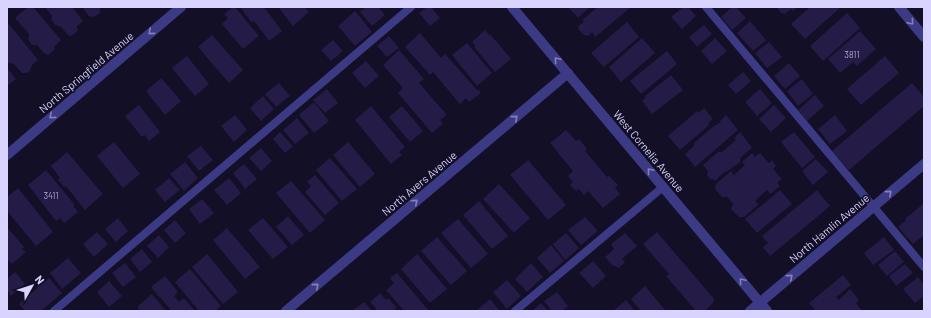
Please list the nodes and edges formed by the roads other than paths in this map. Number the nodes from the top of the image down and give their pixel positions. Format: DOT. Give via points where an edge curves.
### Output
graph roads {
  1 [pos="181,7"];
  2 [pos="411,7"];
  3 [pos="512,7"];
  4 [pos="706,7"];
  5 [pos="899,7"];
  6 [pos="924,37"];
  7 [pos="568,73"];
  8 [pos="7,155"];
  9 [pos="924,164"];
  10 [pos="663,187"];
  11 [pos="874,207"];
  12 [pos="924,267"];
  13 [pos="760,302"];
  14 [pos="54,311"];
  15 [pos="286,311"];
  16 [pos="515,311"];
  17 [pos="750,311"];
  18 [pos="767,311"];
  1 -- 8 [label="street, North Springfield Avenue, one-way"];
  2 -- 14 [label="lane"];
  7 -- 3 [label="street, West Cornelia Avenue, one-way"];
  4 -- 11 [label="lane"];
  5 -- 6 [label="street, one-way"];
  10 -- 7 [label="street, West Cornelia Avenue, one-way"];
  15 -- 7 [label="street, North Avers Avenue, one-way"];
  11 -- 9 [label="street, North Hamlin Avenue, one-way"];
  13 -- 10 [label="street, West Cornelia Avenue, one-way"];
  10 -- 16 [label="lane"];
  11 -- 12 [label="lane"];
  13 -- 11 [label="street, North Hamlin Avenue, one-way"];
  13 -- 17 [label="street, North Hamlin Avenue"];
  13 -- 18 [label="street, West Cornelia Avenue"];
}
